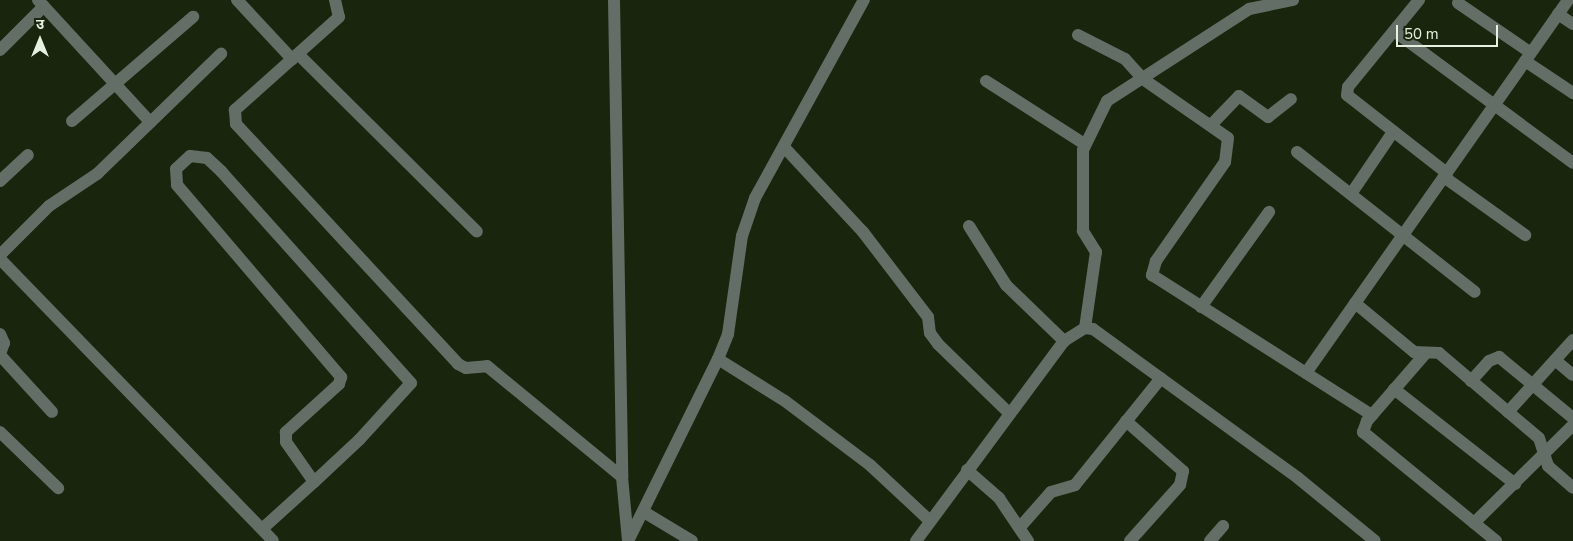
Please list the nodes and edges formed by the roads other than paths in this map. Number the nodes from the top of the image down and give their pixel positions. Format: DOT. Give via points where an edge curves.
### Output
graph roads {
  1 [pos="237,0"];
  2 [pos="335,0"];
  3 [pos="614,0"];
  4 [pos="864,0"];
  5 [pos="1293,0"];
  6 [pos="1419,0"];
  7 [pos="1568,0"];
  8 [pos="1267,2"];
  9 [pos="41,3"];
  10 [pos="1458,3"];
  11 [pos="1558,14"];
  12 [pos="194,17"];
  13 [pos="1573,24"];
  14 [pos="1394,31"];
  15 [pos="1078,35"];
  16 [pos="0,50"];
  17 [pos="221,54"];
  18 [pos="295,56"];
  19 [pos="1528,57"];
  20 [pos="1143,79"];
  21 [pos="986,81"];
  22 [pos="116,86"];
  23 [pos="1573,93"];
  24 [pos="1291,99"];
  25 [pos="1495,104"];
  26 [pos="72,121"];
  27 [pos="150,122"];
  28 [pos="1212,124"];
  29 [pos="1393,132"];
  30 [pos="1083,143"];
  31 [pos="784,148"];
  32 [pos="1297,152"];
  33 [pos="28,155"];
  34 [pos="1573,163"];
  35 [pos="1445,175"];
  36 [pos="0,181"];
  37 [pos="1351,194"];
  38 [pos="1269,212"];
  39 [pos="969,226"];
  40 [pos="477,232"];
  41 [pos="1404,235"];
  42 [pos="1525,235"];
  43 [pos="0,255"];
  44 [pos="0,259"];
  45 [pos="1475,292"];
  46 [pos="1355,303"];
  47 [pos="1202,307"];
  48 [pos="1085,328"];
  49 [pos="0,334"];
  50 [pos="1573,340"];
  51 [pos="1064,341"];
  52 [pos="1424,354"];
  53 [pos="0,355"];
  54 [pos="718,360"];
  55 [pos="1555,360"];
  56 [pos="1306,373"];
  57 [pos="1573,375"];
  58 [pos="1161,378"];
  59 [pos="1471,380"];
  60 [pos="1532,384"];
  61 [pos="1394,389"];
  62 [pos="52,412"];
  63 [pos="1508,412"];
  64 [pos="1009,413"];
  65 [pos="1372,415"];
  66 [pos="1573,418"];
  67 [pos="1126,422"];
  68 [pos="1573,425"];
  69 [pos="0,432"];
  70 [pos="1545,455"];
  71 [pos="967,470"];
  72 [pos="622,477"];
  73 [pos="314,482"];
  74 [pos="1515,484"];
  75 [pos="58,488"];
  76 [pos="1573,488"];
  77 [pos="644,512"];
  78 [pos="929,520"];
  79 [pos="1474,523"];
  80 [pos="1021,526"];
  81 [pos="1223,526"];
  82 [pos="262,529"];
  83 [pos="628,540"];
  84 [pos="273,541"];
  85 [pos="692,541"];
  86 [pos="916,541"];
  87 [pos="1028,541"];
  88 [pos="1130,541"];
  89 [pos="1210,541"];
  90 [pos="1375,541"];
  91 [pos="1496,541"];
  1 -- 18 [label="street"];
  2 -- 18 [label="street" via="338,17"];
  3 -- 72 [label="street"];
  4 -- 31 [label="street"];
  5 -- 8 [label="street"];
  6 -- 14 [label="street"];
  7 -- 11 [label="street"];
  8 -- 20 [label="street" via="1230,20"];
  9 -- 16 [label="street"];
  9 -- 22 [label="street"];
  10 -- 19 [label="street"];
  11 -- 13 [label="street"];
  11 -- 19 [label="street"];
  12 -- 22 [label="street"];
  14 -- 25 [label="street"];
  14 -- 29 [label="street" via="1347,91 1350,100"];
  15 -- 20 [label="street" via="1125,60"];
  17 -- 27 [label="street"];
  18 -- 40 [label="street"];
  18 -- 72 [label="street" via="236,110 236,124 458,364 466,368 487,366"];
  19 -- 23 [label="street"];
  19 -- 25 [label="street"];
  20 -- 28 [label="street"];
  20 -- 30 [label="street" via="1114,93"];
  21 -- 30 [label="street"];
  22 -- 26 [label="street"];
  22 -- 27 [label="street"];
  24 -- 28 [label="street" via="1268,117 1239,96"];
  25 -- 34 [label="street"];
  25 -- 35 [label="street"];
  27 -- 43 [label="street" via="97,174 49,206"];
  28 -- 47 [label="street" via="1228,138 1229,154 1152,268 1156,279"];
  29 -- 35 [label="street"];
  29 -- 37 [label="street"];
  30 -- 48 [label="street" via="1083,231 1096,252"];
  31 -- 54 [label="street" via="747,218 728,334"];
  31 -- 64 [label="street" via="864,232 928,317 930,333 938,344"];
  32 -- 37 [label="street"];
  33 -- 36 [label="street"];
  35 -- 41 [label="street"];
  35 -- 42 [label="street"];
  37 -- 41 [label="street"];
  38 -- 47 [label="street"];
  39 -- 51 [label="street" via="1006,285"];
  41 -- 45 [label="street"];
  41 -- 46 [label="street"];
  44 -- 82 [label="street"];
  46 -- 52 [label="street" via="1414,352"];
  46 -- 56 [label="street"];
  47 -- 56 [label="street"];
  48 -- 51 [label="street"];
  48 -- 58 [label="street"];
  49 -- 53 [label="street" via="4,342"];
  50 -- 55 [label="street"];
  51 -- 64 [label="street"];
  52 -- 59 [label="street" via="1440,353"];
  52 -- 61 [label="street"];
  53 -- 62 [label="street"];
  54 -- 77 [label="street"];
  54 -- 78 [label="street" via="786,401 870,465"];
  55 -- 57 [label="street"];
  55 -- 60 [label="street"];
  56 -- 65 [label="street"];
  58 -- 67 [label="street"];
  58 -- 90 [label="street" via="1305,483"];
  59 -- 60 [label="street" via="1488,361 1499,357"];
  59 -- 63 [label="street"];
  60 -- 63 [label="street"];
  60 -- 66 [label="street"];
  61 -- 65 [label="street"];
  61 -- 74 [label="street"];
  63 -- 70 [label="street" via="1539,438"];
  64 -- 71 [label="street"];
  65 -- 79 [label="street" via="1364,426 1366,437"];
  67 -- 80 [label="street" via="1075,485 1051,492"];
  67 -- 88 [label="street" via="1183,472 1180,485"];
  68 -- 70 [label="street"];
  69 -- 75 [label="street"];
  70 -- 74 [label="street"];
  70 -- 76 [label="street" via="1548,466"];
  71 -- 78 [label="street"];
  71 -- 80 [label="street" via="1000,498"];
  72 -- 83 [label="street"];
  73 -- 73 [label="street" via="408,391 411,383 222,172 208,158 190,156 176,169 177,185 342,377 339,384 286,432 286,442"];
  73 -- 82 [label="street"];
  74 -- 79 [label="street"];
  77 -- 83 [label="street"];
  77 -- 85 [label="street"];
  78 -- 86 [label="street"];
  79 -- 91 [label="street"];
  80 -- 87 [label="street"];
  81 -- 89 [label="street"];
  82 -- 84 [label="street"];
}
